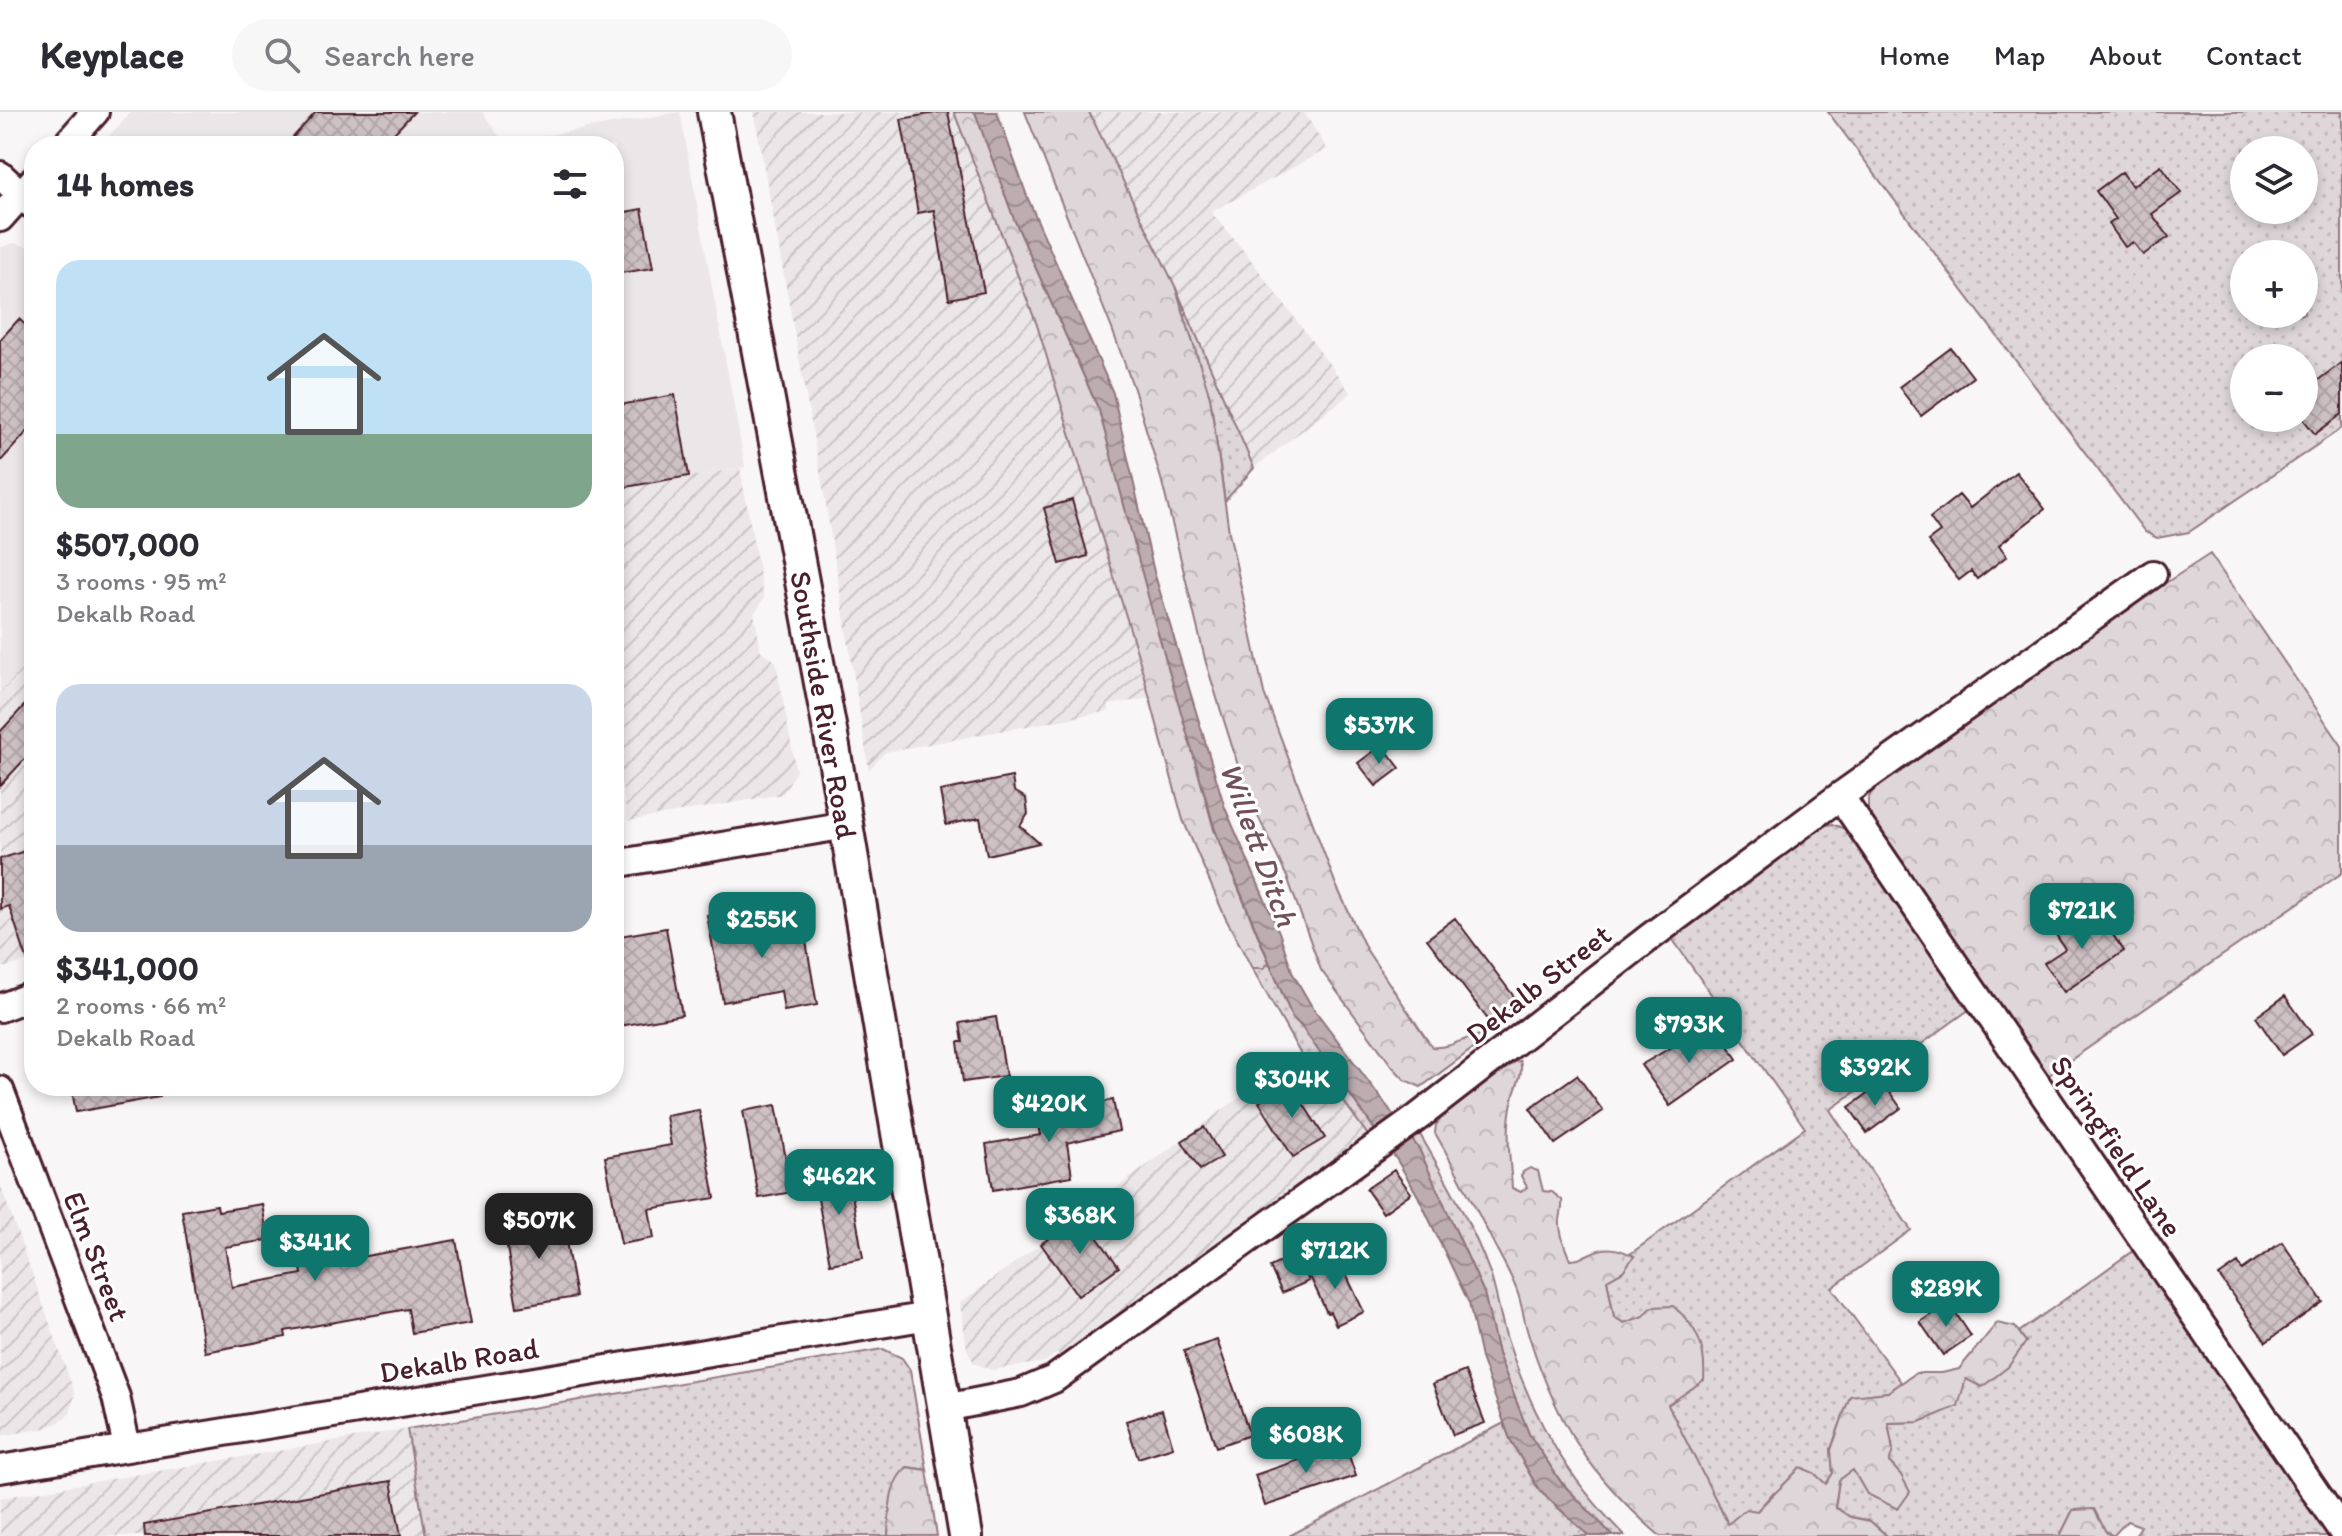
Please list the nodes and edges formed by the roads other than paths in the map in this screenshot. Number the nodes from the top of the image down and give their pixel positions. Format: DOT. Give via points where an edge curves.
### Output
graph roads {
  1 [pos="95,112"];
  2 [pos="714,112"];
  3 [pos="74,136"];
  4 [pos="0,175"];
  5 [pos="24,190"];
  6 [pos="24,199"];
  7 [pos="0,218"];
  8 [pos="2153,574"];
  9 [pos="1840,796"];
  10 [pos="847,825"];
  11 [pos="624,862"];
  12 [pos="24,999"];
  13 [pos="0,1008"];
  14 [pos="0,1090"];
  15 [pos="929,1316"];
  16 [pos="945,1408"];
  17 [pos="127,1447"];
  18 [pos="0,1469"];
  19 [pos="2342,1531"];
  20 [pos="966,1536"];
  1 -- 3 [label="street"];
  2 -- 10 [label="main road, Southside River Road"];
  4 -- 5 [label="street"];
  6 -- 7 [label="street"];
  8 -- 9 [label="street, Dekalb Street"];
  9 -- 16 [label="street, Dekalb Street" via="1412,1120 1054,1379 1021,1393"];
  9 -- 19 [label="street, Springfield Lane"];
  10 -- 11 [label="street"];
  10 -- 15 [label="main road, Southside River Road"];
  12 -- 13 [label="street"];
  14 -- 17 [label="street, Elm Street" via="113,1389"];
  15 -- 16 [label="main road, Southside River Road"];
  15 -- 17 [label="street, Dekalb Road"];
  16 -- 20 [label="main road, Southside River Road"];
  17 -- 18 [label="street, Dekalb Road"];
}
